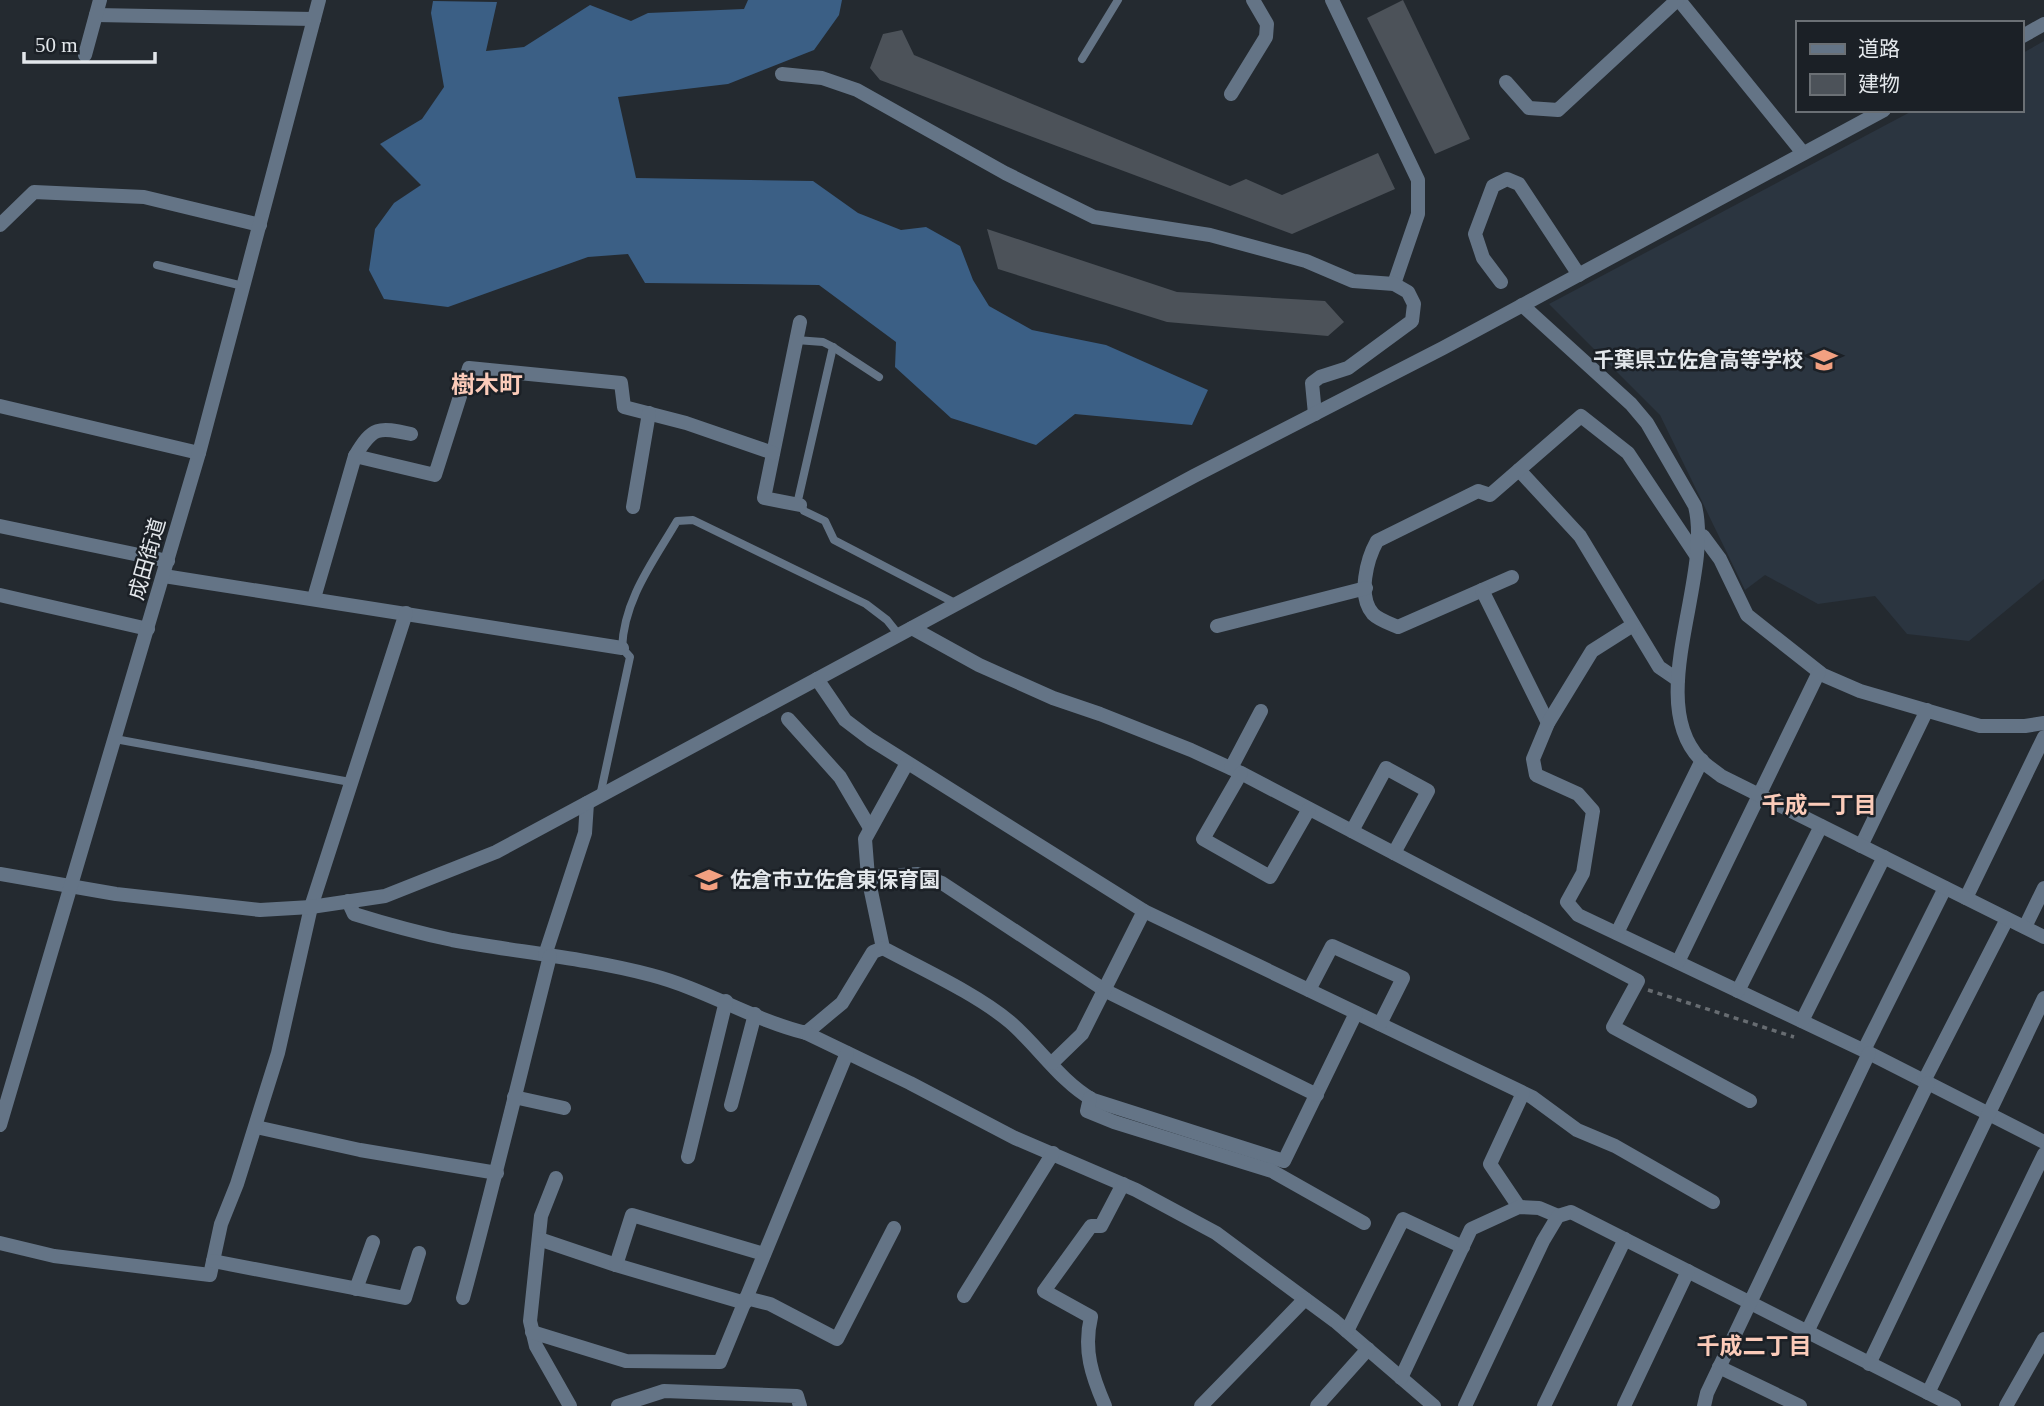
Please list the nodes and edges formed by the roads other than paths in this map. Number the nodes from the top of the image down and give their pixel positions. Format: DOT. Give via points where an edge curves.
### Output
graph roads {
  1 [pos="100,0"];
  2 [pos="319,0"];
  3 [pos="1118,0"];
  4 [pos="1253,0"];
  5 [pos="1332,0"];
  6 [pos="1678,0"];
  7 [pos="96,15"];
  8 [pos="314,19"];
  9 [pos="2044,24"];
  10 [pos="2023,36"];
  11 [pos="85,55"];
  12 [pos="1082,59"];
  13 [pos="782,74"];
  14 [pos="1506,82"];
  15 [pos="1231,94"];
  16 [pos="1880,112"];
  17 [pos="1803,153"];
  18 [pos="0,225"];
  19 [pos="260,225"];
  20 [pos="157,265"];
  21 [pos="1579,275"];
  22 [pos="1501,282"];
  23 [pos="1394,284"];
  24 [pos="243,286"];
  25 [pos="1522,306"];
  26 [pos="800,323"];
  27 [pos="796,340"];
  28 [pos="833,347"];
  29 [pos="879,377"];
  30 [pos="0,406"];
  31 [pos="649,413"];
  32 [pos="1315,414"];
  33 [pos="411,434"];
  34 [pos="199,453"];
  35 [pos="773,453"];
  36 [pos="355,456"];
  37 [pos="1519,470"];
  38 [pos="800,505"];
  39 [pos="633,507"];
  40 [pos="0,526"];
  41 [pos="1697,538"];
  42 [pos="1696,555"];
  43 [pos="168,561"];
  44 [pos="164,576"];
  45 [pos="1512,577"];
  46 [pos="1366,588"];
  47 [pos="1482,590"];
  48 [pos="0,595"];
  49 [pos="314,598"];
  50 [pos="957,604"];
  51 [pos="406,613"];
  52 [pos="1633,625"];
  53 [pos="1217,626"];
  54 [pos="912,628"];
  55 [pos="148,629"];
  56 [pos="899,635"];
  57 [pos="622,648"];
  58 [pos="1819,672"];
  59 [pos="817,679"];
  60 [pos="1678,680"];
  61 [pos="1927,710"];
  62 [pos="1261,711"];
  63 [pos="788,719"];
  64 [pos="1548,723"];
  65 [pos="2044,723"];
  66 [pos="2044,737"];
  67 [pos="115,739"];
  68 [pos="1702,761"];
  69 [pos="907,763"];
  70 [pos="1236,771"];
  71 [pos="350,782"];
  72 [pos="1759,794"];
  73 [pos="593,799"];
  74 [pos="1309,809"];
  75 [pos="1821,826"];
  76 [pos="870,828"];
  77 [pos="1352,831"];
  78 [pos="1861,846"];
  79 [pos="1394,853"];
  80 [pos="1884,857"];
  81 [pos="0,874"];
  82 [pos="868,877"];
  83 [pos="70,887"];
  84 [pos="1945,888"];
  85 [pos="2044,888"];
  86 [pos="1966,898"];
  87 [pos="348,901"];
  88 [pos="311,907"];
  89 [pos="1144,911"];
  90 [pos="2007,919"];
  91 [pos="2025,927"];
  92 [pos="1617,933"];
  93 [pos="2044,937"];
  94 [pos="883,948"];
  95 [pos="547,955"];
  96 [pos="1678,962"];
  97 [pos="1309,990"];
  98 [pos="1106,991"];
  99 [pos="1738,991"];
  100 [pos="2044,998"];
  101 [pos="726,1002"];
  102 [pos="1356,1013"];
  103 [pos="755,1014"];
  104 [pos="1802,1021"];
  105 [pos="1380,1024"];
  106 [pos="806,1033"];
  107 [pos="1867,1051"];
  108 [pos="847,1053"];
  109 [pos="1052,1063"];
  110 [pos="1926,1082"];
  111 [pos="1523,1093"];
  112 [pos="1317,1095"];
  113 [pos="514,1097"];
  114 [pos="1090,1098"];
  115 [pos="1751,1101"];
  116 [pos="731,1105"];
  117 [pos="564,1108"];
  118 [pos="1989,1114"];
  119 [pos="0,1125"];
  120 [pos="256,1127"];
  121 [pos="2044,1142"];
  122 [pos="1053,1153"];
  123 [pos="2044,1154"];
  124 [pos="688,1157"];
  125 [pos="497,1173"];
  126 [pos="556,1178"];
  127 [pos="1123,1184"];
  128 [pos="1713,1202"];
  129 [pos="1519,1206"];
  130 [pos="1558,1216"];
  131 [pos="1364,1223"];
  132 [pos="894,1228"];
  133 [pos="539,1239"];
  134 [pos="1625,1239"];
  135 [pos="373,1242"];
  136 [pos="0,1243"];
  137 [pos="1463,1247"];
  138 [pos="419,1253"];
  139 [pos="764,1254"];
  140 [pos="213,1261"];
  141 [pos="615,1265"];
  142 [pos="1688,1271"];
  143 [pos="356,1289"];
  144 [pos="964,1296"];
  145 [pos="463,1298"];
  146 [pos="1305,1299"];
  147 [pos="745,1301"];
  148 [pos="1750,1303"];
  149 [pos="1347,1331"];
  150 [pos="532,1332"];
  151 [pos="1807,1332"];
  152 [pos="2044,1339"];
  153 [pos="1368,1349"];
  154 [pos="1869,1363"];
  155 [pos="1719,1367"];
  156 [pos="1401,1378"];
  157 [pos="1928,1393"];
  158 [pos="1428,1404"];
  159 [pos="570,1406"];
  160 [pos="618,1406"];
  161 [pos="800,1406"];
  162 [pos="1105,1406"];
  163 [pos="1201,1406"];
  164 [pos="1317,1406"];
  165 [pos="1465,1406"];
  166 [pos="1544,1406"];
  167 [pos="1626,1406"];
  168 [pos="1704,1406"];
  169 [pos="1800,1406"];
  170 [pos="1954,1406"];
  171 [pos="2006,1406"];
  1 -- 7 [label="street"];
  2 -- 8 [label="street, 成田街道"];
  3 -- 12 [label="lane"];
  4 -- 15 [label="street" via="1267,24 1266,37"];
  5 -- 23 [label="street" via="1418,180 1418,214"];
  6 -- 14 [label="street" via="1558,110 1529,108"];
  6 -- 17 [label="street"];
  7 -- 8 [label="street"];
  7 -- 11 [label="street"];
  8 -- 19 [label="street, 成田街道"];
  9 -- 10 [label="street"];
  13 -- 23 [label="street" via="822,78 857,90 1094,217 1210,235 1306,261 1353,281"];
  16 -- 17 [label="street"];
  17 -- 21 [label="street"];
  18 -- 19 [label="street" via="34,192 144,197"];
  19 -- 24 [label="street, 成田街道"];
  20 -- 24 [label="lane"];
  21 -- 22 [label="street" via="1519,184 1507,179 1493,186 1475,234 1483,258"];
  21 -- 25 [label="street"];
  23 -- 32 [label="street" via="1408,292 1414,304 1412,321 1348,368 1312,383"];
  24 -- 34 [label="street, 成田街道"];
  25 -- 32 [label="street"];
  25 -- 41 [label="street" via="1647,423 1695,506"];
  26 -- 27 [label="street"];
  27 -- 28 [label="lane"];
  27 -- 35 [label="street"];
  28 -- 29 [label="lane"];
  28 -- 38 [label="lane"];
  30 -- 34 [label="street"];
  31 -- 35 [label="street"];
  31 -- 36 [label="street" via="624,407 621,383 469,368 435,475"];
  31 -- 39 [label="street"];
  32 -- 50 [label="street"];
  33 -- 36 [label="street" via="385,428 374,431"];
  34 -- 43 [label="street, 成田街道"];
  35 -- 38 [label="street" via="764,498"];
  36 -- 49 [label="street"];
  37 -- 42 [label="street" via="1581,416 1628,453"];
  37 -- 46 [label="street" via="1490,495 1478,491 1377,541 1369,555"];
  37 -- 52 [label="street" via="1580,537"];
  38 -- 50 [label="lane" via="804,512 825,521 834,540"];
  40 -- 43 [label="street"];
  41 -- 42 [label="street"];
  41 -- 58 [label="street" via="1703,536 1720,559 1747,615"];
  42 -- 60 [label="street"];
  43 -- 44 [label="street, 成田街道"];
  44 -- 49 [label="street"];
  44 -- 55 [label="street, 成田街道"];
  45 -- 47 [label="street"];
  46 -- 47 [label="street" via="1366,601 1374,615 1398,628"];
  46 -- 53 [label="street"];
  47 -- 64 [label="street"];
  48 -- 55 [label="street"];
  49 -- 51 [label="street"];
  50 -- 54 [label="street"];
  51 -- 57 [label="street"];
  51 -- 71 [label="street"];
  52 -- 60 [label="street" via="1659,667"];
  52 -- 64 [label="street" via="1592,651"];
  54 -- 56 [label="street"];
  54 -- 70 [label="street" via="1053,698"];
  55 -- 67 [label="street, 成田街道"];
  56 -- 57 [label="lane" via="866,604 693,520 677,521 633,596"];
  56 -- 59 [label="street"];
  57 -- 73 [label="lane" via="630,657"];
  58 -- 61 [label="street" via="1860,691"];
  58 -- 72 [label="street"];
  59 -- 69 [label="street" via="845,720"];
  59 -- 73 [label="street"];
  60 -- 68 [label="street" via="1678,712 1685,737"];
  61 -- 65 [label="street" via="1980,726"];
  61 -- 78 [label="street"];
  62 -- 70 [label="street"];
  63 -- 76 [label="street" via="840,777"];
  64 -- 92 [label="street" via="1532,759 1536,775 1578,794 1593,811 1583,873 1567,902 1578,915"];
  66 -- 86 [label="street"];
  67 -- 71 [label="lane"];
  67 -- 83 [label="street, 成田街道"];
  68 -- 72 [label="street"];
  68 -- 92 [label="street"];
  69 -- 76 [label="street"];
  69 -- 89 [label="street"];
  70 -- 74 [label="street"];
  70 -- 74 [label="street" via="1203,839 1270,877"];
  71 -- 88 [label="street"];
  72 -- 75 [label="street"];
  72 -- 96 [label="street"];
  73 -- 87 [label="street" via="496,852 385,896"];
  73 -- 95 [label="street"];
  74 -- 77 [label="street"];
  75 -- 78 [label="street"];
  75 -- 99 [label="street"];
  76 -- 82 [label="street" via="865,839"];
  77 -- 79 [label="street"];
  77 -- 79 [label="street" via="1386,768 1428,791"];
  78 -- 80 [label="street"];
  79 -- 115 [label="street" via="1638,981 1614,1027"];
  80 -- 84 [label="street"];
  80 -- 104 [label="street"];
  81 -- 83 [label="street"];
  82 -- 94 [label="street"];
  82 -- 98 [label="street" via="918,874 942,883"];
  83 -- 88 [label="street" via="260,909"];
  83 -- 119 [label="street, 成田街道"];
  84 -- 86 [label="street"];
  84 -- 107 [label="street"];
  85 -- 91 [label="street"];
  86 -- 90 [label="street"];
  87 -- 88 [label="street"];
  87 -- 95 [label="street" via="354,914 398,927"];
  88 -- 120 [label="street"];
  89 -- 97 [label="street"];
  89 -- 98 [label="street"];
  90 -- 91 [label="street"];
  90 -- 110 [label="street"];
  91 -- 93 [label="street"];
  92 -- 96 [label="street"];
  94 -- 106 [label="street" via="873,952 842,1003"];
  94 -- 109 [label="street" via="995,1010"];
  95 -- 101 [label="street" via="654,976"];
  95 -- 113 [label="street"];
  96 -- 99 [label="street"];
  97 -- 102 [label="street"];
  97 -- 105 [label="street" via="1332,946 1403,978"];
  98 -- 109 [label="street" via="1083,1034"];
  98 -- 112 [label="street"];
  99 -- 104 [label="street"];
  100 -- 118 [label="street"];
  101 -- 103 [label="street"];
  101 -- 124 [label="street"];
  102 -- 105 [label="street"];
  102 -- 112 [label="street"];
  103 -- 106 [label="street"];
  103 -- 116 [label="street"];
  104 -- 107 [label="street"];
  105 -- 111 [label="street"];
  106 -- 108 [label="street"];
  107 -- 110 [label="street"];
  107 -- 148 [label="street"];
  108 -- 122 [label="street"];
  108 -- 139 [label="street"];
  109 -- 114 [label="street" via="1067,1082"];
  110 -- 118 [label="street"];
  110 -- 151 [label="street"];
  111 -- 128 [label="street" via="1577,1130 1615,1146"];
  111 -- 129 [label="street" via="1490,1164"];
  112 -- 114 [label="street" via="1284,1161"];
  113 -- 117 [label="street"];
  113 -- 125 [label="street"];
  114 -- 131 [label="street" via="1087,1111 1272,1171"];
  118 -- 121 [label="street"];
  118 -- 154 [label="street"];
  120 -- 125 [label="street"];
  120 -- 140 [label="street" via="221,1224"];
  122 -- 127 [label="street"];
  122 -- 144 [label="street"];
  123 -- 157 [label="street"];
  125 -- 145 [label="street"];
  126 -- 133 [label="street" via="541,1216"];
  127 -- 146 [label="street" via="1216,1233"];
  127 -- 162 [label="street" via="1101,1226 1091,1226 1044,1291 1091,1317 1086,1338 1094,1381"];
  129 -- 130 [label="street"];
  129 -- 137 [label="street" via="1471,1229"];
  130 -- 134 [label="street" via="1571,1212"];
  130 -- 165 [label="street"];
  132 -- 147 [label="street" via="837,1339 769,1304"];
  133 -- 141 [label="street"];
  133 -- 150 [label="street"];
  134 -- 142 [label="street"];
  134 -- 166 [label="street"];
  135 -- 143 [label="street"];
  136 -- 140 [label="street" via="54,1256 210,1275"];
  137 -- 149 [label="street" via="1403,1219"];
  137 -- 156 [label="street"];
  138 -- 143 [label="street" via="405,1298"];
  139 -- 141 [label="street" via="632,1215"];
  139 -- 147 [label="street"];
  140 -- 143 [label="street"];
  141 -- 147 [label="street"];
  142 -- 148 [label="street"];
  142 -- 167 [label="street"];
  146 -- 149 [label="street"];
  146 -- 163 [label="street"];
  147 -- 150 [label="street" via="720,1362 626,1361"];
  148 -- 151 [label="street"];
  148 -- 155 [label="street"];
  149 -- 153 [label="street"];
  150 -- 159 [label="street"];
  151 -- 154 [label="street"];
  152 -- 171 [label="street"];
  153 -- 156 [label="street"];
  153 -- 164 [label="street"];
  154 -- 157 [label="street"];
  155 -- 168 [label="street"];
  155 -- 169 [label="street"];
  156 -- 158 [label="street"];
  157 -- 170 [label="street"];
  160 -- 161 [label="street" via="664,1391 797,1396"];
}
